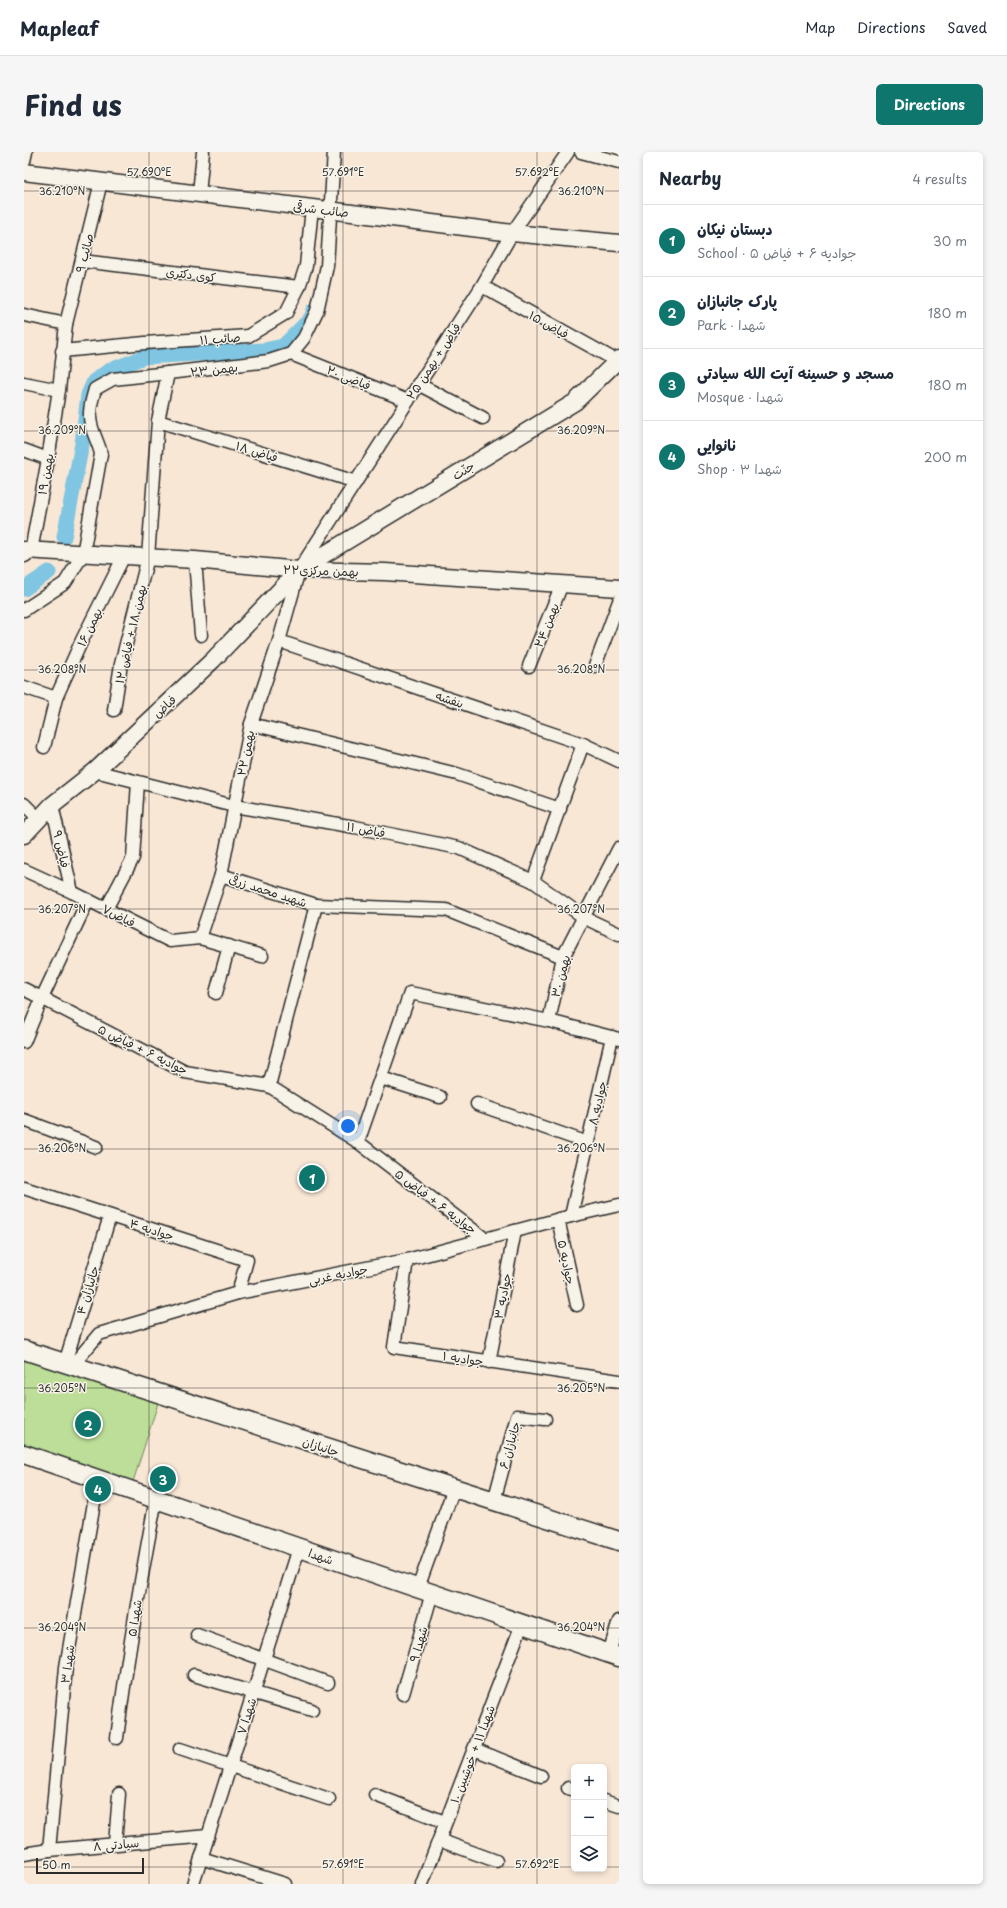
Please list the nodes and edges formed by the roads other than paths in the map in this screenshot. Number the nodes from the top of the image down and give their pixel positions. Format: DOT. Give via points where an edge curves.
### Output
graph roads {
  1 [pos="26,152"];
  2 [pos="203,152"];
  3 [pos="334,152"];
  4 [pos="568,152"];
  5 [pos="581,152"];
  6 [pos="24,161"];
  7 [pos="619,162"];
  8 [pos="24,172"];
  9 [pos="101,182"];
  10 [pos="199,194"];
  11 [pos="312,208"];
  12 [pos="330,210"];
  13 [pos="512,233"];
  14 [pos="619,242"];
  15 [pos="82,261"];
  16 [pos="482,286"];
  17 [pos="299,287"];
  18 [pos="24,315"];
  19 [pos="66,324"];
  20 [pos="62,351"];
  21 [pos="291,354"];
  22 [pos="618,360"];
  23 [pos="168,373"];
  24 [pos="24,383"];
  25 [pos="418,384"];
  26 [pos="59,390"];
  27 [pos="408,401"];
  28 [pos="483,418"];
  29 [pos="158,421"];
  30 [pos="24,450"];
  31 [pos="48,459"];
  32 [pos="356,482"];
  33 [pos="26,553"];
  34 [pos="83,554"];
  35 [pos="124,556"];
  36 [pos="148,557"];
  37 [pos="195,560"];
  38 [pos="299,570"];
  39 [pos="562,584"];
  40 [pos="619,588"];
  41 [pos="619,601"];
  42 [pos="24,610"];
  43 [pos="201,635"];
  44 [pos="279,642"];
  45 [pos="529,666"];
  46 [pos="595,666"];
  47 [pos="24,687"];
  48 [pos="56,698"];
  49 [pos="114,710"];
  50 [pos="250,724"];
  51 [pos="583,744"];
  52 [pos="44,747"];
  53 [pos="619,761"];
  54 [pos="94,771"];
  55 [pos="138,782"];
  56 [pos="24,804"];
  57 [pos="52,805"];
  58 [pos="234,806"];
  59 [pos="560,809"];
  60 [pos="40,820"];
  61 [pos="24,836"];
  62 [pos="619,848"];
  63 [pos="24,870"];
  64 [pos="221,875"];
  65 [pos="533,881"];
  66 [pos="72,892"];
  67 [pos="88,900"];
  68 [pos="316,905"];
  69 [pos="106,909"];
  70 [pos="585,918"];
  71 [pos="619,934"];
  72 [pos="200,938"];
  73 [pos="229,946"];
  74 [pos="262,956"];
  75 [pos="563,957"];
  76 [pos="24,989"];
  77 [pos="216,993"];
  78 [pos="42,998"];
  79 [pos="549,1021"];
  80 [pos="615,1038"];
  81 [pos="24,1042"];
  82 [pos="381,1078"];
  83 [pos="269,1086"];
  84 [pos="440,1097"];
  85 [pos="477,1104"];
  86 [pos="24,1120"];
  87 [pos="358,1142"];
  88 [pos="588,1143"];
  89 [pos="96,1147"];
  90 [pos="24,1188"];
  91 [pos="619,1205"];
  92 [pos="110,1216"];
  93 [pos="571,1216"];
  94 [pos="558,1219"];
  95 [pos="515,1231"];
  96 [pos="485,1239"];
  97 [pos="407,1260"];
  98 [pos="238,1293"];
  99 [pos="577,1305"];
  100 [pos="24,1350"];
  101 [pos="489,1362"];
  102 [pos="68,1365"];
  103 [pos="619,1381"];
  104 [pos="545,1419"];
  105 [pos="24,1454"];
  106 [pos="98,1479"];
  107 [pos="454,1488"];
  108 [pos="156,1499"];
  109 [pos="494,1501"];
  110 [pos="619,1541"];
  111 [pos="299,1548"];
  112 [pos="425,1591"];
  113 [pos="619,1621"];
  114 [pos="522,1624"];
  115 [pos="197,1635"];
  116 [pos="614,1655"];
  117 [pos="264,1659"];
  118 [pos="194,1674"];
  119 [pos="328,1683"];
  120 [pos="253,1692"];
  121 [pos="403,1694"];
  122 [pos="312,1710"];
  123 [pos="117,1738"];
  124 [pos="180,1749"];
  125 [pos="474,1750"];
  126 [pos="230,1766"];
  127 [pos="541,1776"];
  128 [pos="119,1794"];
  129 [pos="375,1795"];
  130 [pos="329,1799"];
  131 [pos="607,1802"];
  132 [pos="619,1806"];
  133 [pos="445,1822"];
  134 [pos="208,1836"];
  135 [pos="438,1840"];
  136 [pos="115,1844"];
  137 [pos="49,1850"];
  138 [pos="24,1854"];
  139 [pos="201,1858"];
  140 [pos="496,1861"];
  141 [pos="193,1884"];
  142 [pos="285,1884"];
  143 [pos="422,1884"];
  1 -- 6 [label="street"];
  2 -- 10 [label="street"];
  3 -- 12 [label="street"];
  4 -- 13 [label="street, فیاض + بهمن ۲۵"];
  5 -- 7 [label="street"];
  8 -- 9 [label="street, صائب شرقی"];
  9 -- 10 [label="street, صائب شرقی"];
  9 -- 15 [label="street, صائب ۹"];
  10 -- 11 [label="street, صائب شرقی"];
  11 -- 12 [label="street, صائب شرقی"];
  11 -- 17 [label="street, صائب ۱۱" via="306,266"];
  12 -- 13 [label="street, صائب شرقی"];
  12 -- 21 [label="street" via="323,289 317,311 304,338"];
  13 -- 14 [label="street, صائب شرقی"];
  13 -- 16 [label="street, فیاض + بهمن ۲۵"];
  15 -- 17 [label="street, کوی دکتری"];
  15 -- 19 [label="street, صائب ۹"];
  16 -- 22 [label="street, فیاض ۱۵"];
  16 -- 25 [label="street, فیاض + بهمن ۲۵"];
  17 -- 20 [label="street, صائب ۱۱" via="286,312 248,336"];
  18 -- 19 [label="street"];
  19 -- 20 [label="street, بهمن ۱۹"];
  20 -- 26 [label="street, بهمن ۱۹"];
  21 -- 23 [label="street, بهمن ۲۳" via="245,365"];
  21 -- 27 [label="street, فیاضی ۲۰"];
  22 -- 38 [label="street, جنّت" via="574,402"];
  23 -- 29 [label="street"];
  23 -- 34 [label="street, بهمن ۲۳" via="113,379 95,389 90,407 91,425 101,454"];
  24 -- 26 [label="street"];
  25 -- 27 [label="street, فیاض + بهمن ۲۵"];
  25 -- 28 [label="street"];
  26 -- 31 [label="street, بهمن ۱۹"];
  27 -- 32 [label="street, فیاض + بهمن ۲۵"];
  29 -- 32 [label="street, فیاض ۱۸"];
  29 -- 36 [label="street"];
  30 -- 31 [label="street"];
  31 -- 33 [label="street, بهمن ۱۹"];
  32 -- 38 [label="street, فیاض + بهمن ۲۵"];
  33 -- 34 [label="street, ۲۲بهمن مرکزی"];
  34 -- 35 [label="street, ۲۲بهمن مرکزی"];
  34 -- 42 [label="street" via="65,583"];
  35 -- 36 [label="street, ۲۲بهمن مرکزی"];
  35 -- 48 [label="street, بهمن ۱۶"];
  36 -- 37 [label="street, ۲۲بهمن مرکزی"];
  36 -- 49 [label="street, بهمن ۱۸ + فیاض ۱۲" via="121,664"];
  37 -- 38 [label="street, ۲۲بهمن مرکزی"];
  37 -- 43 [label="street"];
  38 -- 39 [label="street, ۲۲بهمن مرکزی" via="385,572"];
  38 -- 44 [label="street, بهمن ۲۲"];
  38 -- 54 [label="street, فیاض" via="214,660"];
  39 -- 40 [label="street, ۲۲بهمن مرکزی"];
  39 -- 45 [label="street, بهمن ۲۴"];
  41 -- 46 [label="street"];
  44 -- 50 [label="street, بهمن ۲۲"];
  44 -- 51 [label="street, بنفشه"];
  47 -- 48 [label="street"];
  48 -- 52 [label="street, بهمن ۱۶"];
  50 -- 58 [label="street, بهمن ۲۲"];
  50 -- 59 [label="street" via="457,774"];
  51 -- 53 [label="street, بنفشه"];
  51 -- 59 [label="street"];
  54 -- 55 [label="street, فیاض ۱۱"];
  54 -- 57 [label="street, فیاض"];
  55 -- 58 [label="street, فیاض ۱۱"];
  55 -- 69 [label="street" via="133,858"];
  56 -- 60 [label="street"];
  57 -- 60 [label="street, فیاض"];
  57 -- 66 [label="street, فیاض ۹"];
  58 -- 64 [label="street, بهمن ۲۲"];
  58 -- 65 [label="street, فیاض ۱۱" via="460,848"];
  59 -- 65 [label="street"];
  60 -- 61 [label="street, فیاض"];
  62 -- 70 [label="street, بهمن ۳۰"];
  63 -- 66 [label="street, فیاض۷"];
  64 -- 68 [label="street, شهید محمد زرقی"];
  64 -- 72 [label="street, بهمن ۲۲"];
  65 -- 70 [label="street, فیاض ۱۱"];
  66 -- 67 [label="street, فیاض۷"];
  67 -- 69 [label="street, فیاض۷"];
  67 -- 78 [label="street"];
  68 -- 75 [label="street, شهید محمد زرقی" via="446,910"];
  68 -- 83 [label="street"];
  69 -- 72 [label="street, فیاض۷" via="170,941"];
  70 -- 71 [label="street, فیاض ۱۱"];
  70 -- 75 [label="street, بهمن ۳۰"];
  72 -- 73 [label="street"];
  73 -- 74 [label="street"];
  73 -- 77 [label="street"];
  75 -- 79 [label="street, بهمن ۳۰"];
  76 -- 78 [label="street, جوادیه ۶ + فیاض ۵"];
  78 -- 81 [label="street"];
  78 -- 83 [label="street, جوادیه ۶ + فیاض ۵" via="185,1072"];
  79 -- 80 [label="street"];
  79 -- 82 [label="street" via="410,993"];
  80 -- 88 [label="street, جوادیه ۸"];
  82 -- 84 [label="street"];
  82 -- 87 [label="street"];
  83 -- 87 [label="street, جوادیه ۶ + فیاض ۵"];
  85 -- 88 [label="street"];
  86 -- 89 [label="street"];
  87 -- 96 [label="street, جوادیه ۶ + فیاض ۵"];
  88 -- 93 [label="street, جوادیه ۸"];
  90 -- 92 [label="street, جوادیه ۴"];
  91 -- 93 [label="street, جوادیه غربی"];
  92 -- 98 [label="street, جوادیه ۴" via="247,1260"];
  92 -- 102 [label="street, جانبازان ۴"];
  93 -- 94 [label="street, جوادیه غربی"];
  94 -- 95 [label="street, جوادیه غربی"];
  94 -- 99 [label="street, جوادیه ۵"];
  95 -- 96 [label="street, جوادیه غربی"];
  95 -- 101 [label="street, جوادیه ۳"];
  96 -- 97 [label="street, جوادیه غربی"];
  97 -- 98 [label="street, جوادیه غربی"];
  97 -- 101 [label="street, جوادیه ۱" via="394,1348"];
  98 -- 102 [label="street, جوادیه غربی" via="99,1334"];
  100 -- 102 [label="main road, جانبازان"];
  101 -- 103 [label="street, جوادیه ۱"];
  102 -- 107 [label="main road, جانبازان"];
  104 -- 109 [label="street, جانبازان ۶" via="518,1416"];
  105 -- 106 [label="main road, شهدا"];
  106 -- 108 [label="main road, شهدا"];
  106 -- 137 [label="street, شهدا ۳" via="66,1667"];
  107 -- 109 [label="main road, جانبازان"];
  107 -- 112 [label="street, شهدا ۹"];
  108 -- 111 [label="main road, شهدا"];
  108 -- 123 [label="street, شهدا ۵" via="126,1669"];
  109 -- 110 [label="main road, جانبازان"];
  111 -- 112 [label="main road, شهدا"];
  111 -- 117 [label="street, شهدا ۷"];
  112 -- 114 [label="main road, شهدا"];
  112 -- 121 [label="street, شهدا ۹"];
  113 -- 116 [label="street"];
  114 -- 116 [label="main road, شهدا"];
  114 -- 125 [label="street, شهدا ۱۱ + خوشبین ۱۰"];
  115 -- 117 [label="street"];
  117 -- 119 [label="street"];
  117 -- 120 [label="street, شهدا ۷"];
  118 -- 120 [label="street"];
  120 -- 122 [label="street"];
  120 -- 126 [label="street, شهدا ۷"];
  124 -- 126 [label="street"];
  125 -- 127 [label="street"];
  125 -- 133 [label="street, شهدا ۱۱ + خوشبین ۱۰"];
  126 -- 130 [label="street"];
  126 -- 134 [label="street, شهدا ۷"];
  128 -- 136 [label="street"];
  129 -- 133 [label="street"];
  131 -- 132 [label="street"];
  133 -- 135 [label="street, شهدا ۱۱ + خوشبین ۱۰"];
  134 -- 136 [label="street, سیادتی ۸"];
  134 -- 139 [label="street, شهدا ۷"];
  135 -- 140 [label="street"];
  135 -- 143 [label="street, شهدا ۱۱ + خوشبین ۱۰"];
  136 -- 137 [label="street, سیادتی ۸"];
  137 -- 138 [label="street, سیادتی ۸"];
  139 -- 141 [label="street, شهدا ۷"];
  139 -- 142 [label="street"];
}
